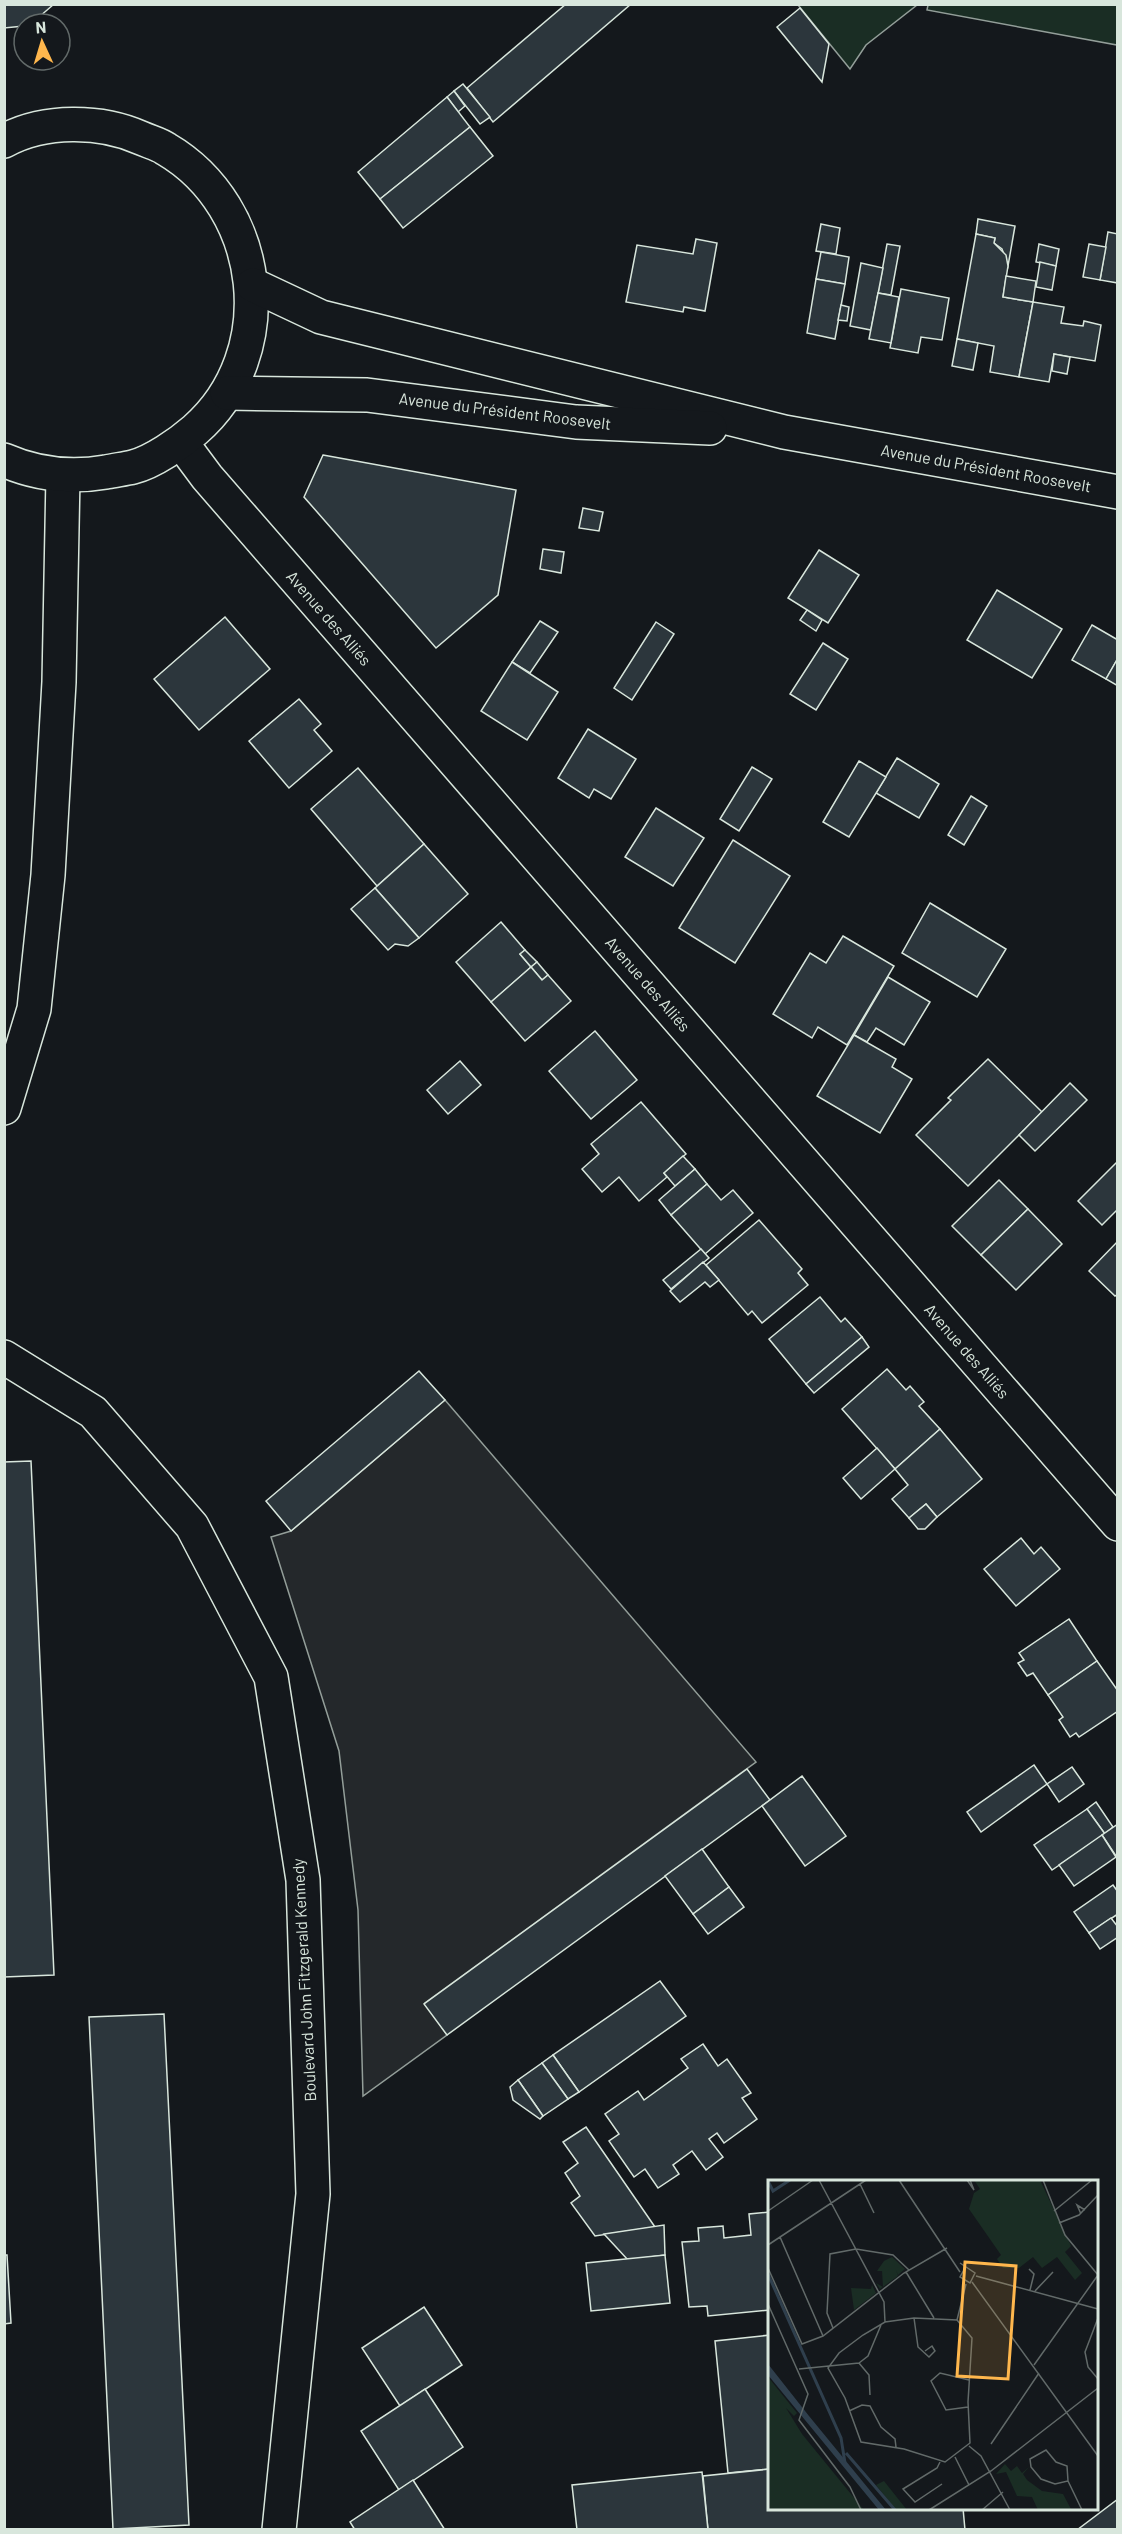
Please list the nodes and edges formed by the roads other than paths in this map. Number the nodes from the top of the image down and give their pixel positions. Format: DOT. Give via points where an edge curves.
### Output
graph roads {
  1 [pos="8,135"];
  2 [pos="253,285"];
  3 [pos="227,393"];
  4 [pos="784,432"];
  5 [pos="181,442"];
  6 [pos="4,460"];
  7 [pos="63,476"];
  8 [pos="1118,492"];
  9 [pos="4,1108"];
  10 [pos="4,1357"];
  11 [pos="1118,1524"];
  12 [pos="279,2529"];
  1 -- 2 [label="street" via="53,126 92,125 130,133 166,149 216,193 234,221"];
  2 -- 3 [label="street" via="245,351"];
  2 -- 4 [label="street, Avenue du Président Roosevelt" via="321,317"];
  3 -- 4 [label="street, Avenue du Président Roosevelt" via="367,395 576,422"];
  3 -- 5 [label="street" via="206,420"];
  4 -- 8 [label="street, Avenue du Président Roosevelt"];
  5 -- 7 [label="street" via="135,467"];
  5 -- 11 [label="street, Avenue des Alliés" via="207,477"];
  6 -- 7 [label="street"];
  7 -- 9 [label="street" via="59,682 48,875 34,1009"];
  10 -- 12 [label="street, Boulevard John Fitzgerald Kennedy" via="93,1412 192,1526 271,1677 303,1880 313,2194"];
}
